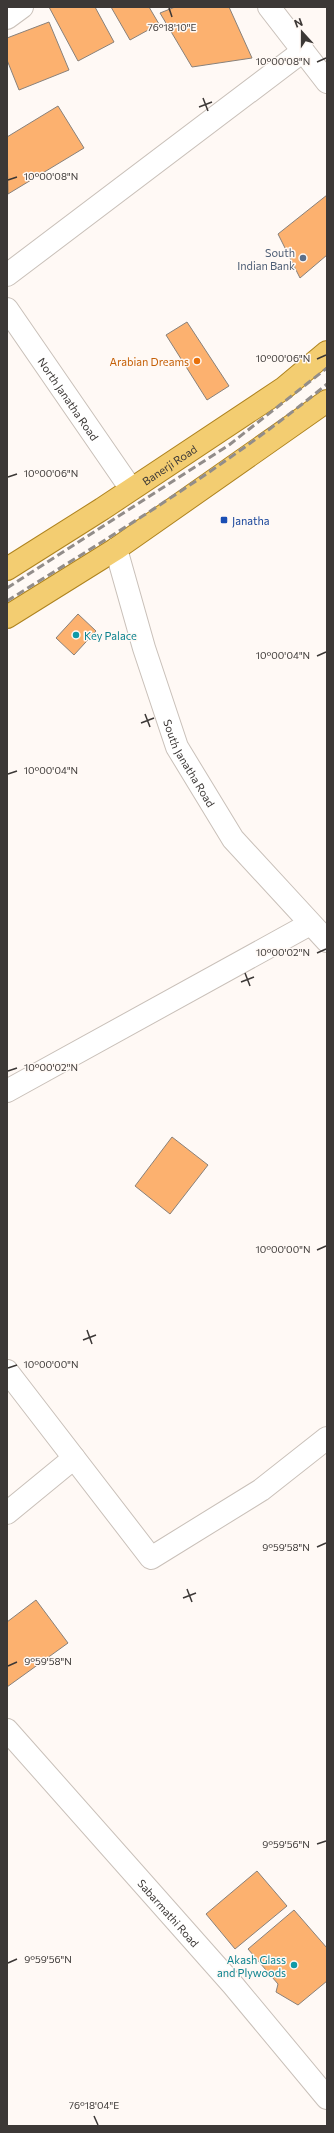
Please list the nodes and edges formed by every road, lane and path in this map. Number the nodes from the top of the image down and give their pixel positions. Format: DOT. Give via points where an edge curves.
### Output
graph roads {
  1 [pos="22,7"];
  2 [pos="269,7"];
  3 [pos="7,18"];
  4 [pos="303,52"];
  5 [pos="327,82"];
  6 [pos="7,275"];
  7 [pos="7,309"];
  8 [pos="327,352"];
  9 [pos="327,401"];
  10 [pos="131,489"];
  11 [pos="116,549"];
  12 [pos="7,570"];
  13 [pos="7,617"];
  14 [pos="310,924"];
  15 [pos="327,941"];
  16 [pos="7,1091"];
  17 [pos="7,1371"];
  18 [pos="327,1438"];
  19 [pos="74,1458"];
  20 [pos="7,1513"];
  21 [pos="7,1730"];
  22 [pos="327,2098"];
  1 -- 3 [label="street"];
  2 -- 4 [label="street"];
  4 -- 5 [label="street"];
  4 -- 6 [label="street"];
  7 -- 10 [label="street, North Janatha Road"];
  8 -- 10 [label="main road, Banerji Road" via="284,388"];
  9 -- 11 [label="main road"];
  10 -- 12 [label="main road, Banerji Road"];
  11 -- 13 [label="main road"];
  11 -- 14 [label="street, South Janatha Road" via="144,648 177,747 233,839"];
  14 -- 15 [label="street, South Janatha Road"];
  14 -- 16 [label="street"];
  17 -- 19 [label="street"];
  18 -- 19 [label="street" via="261,1490 151,1558"];
  19 -- 20 [label="street"];
  21 -- 22 [label="street, Sabarmathi Road" via="233,1985"];
}
